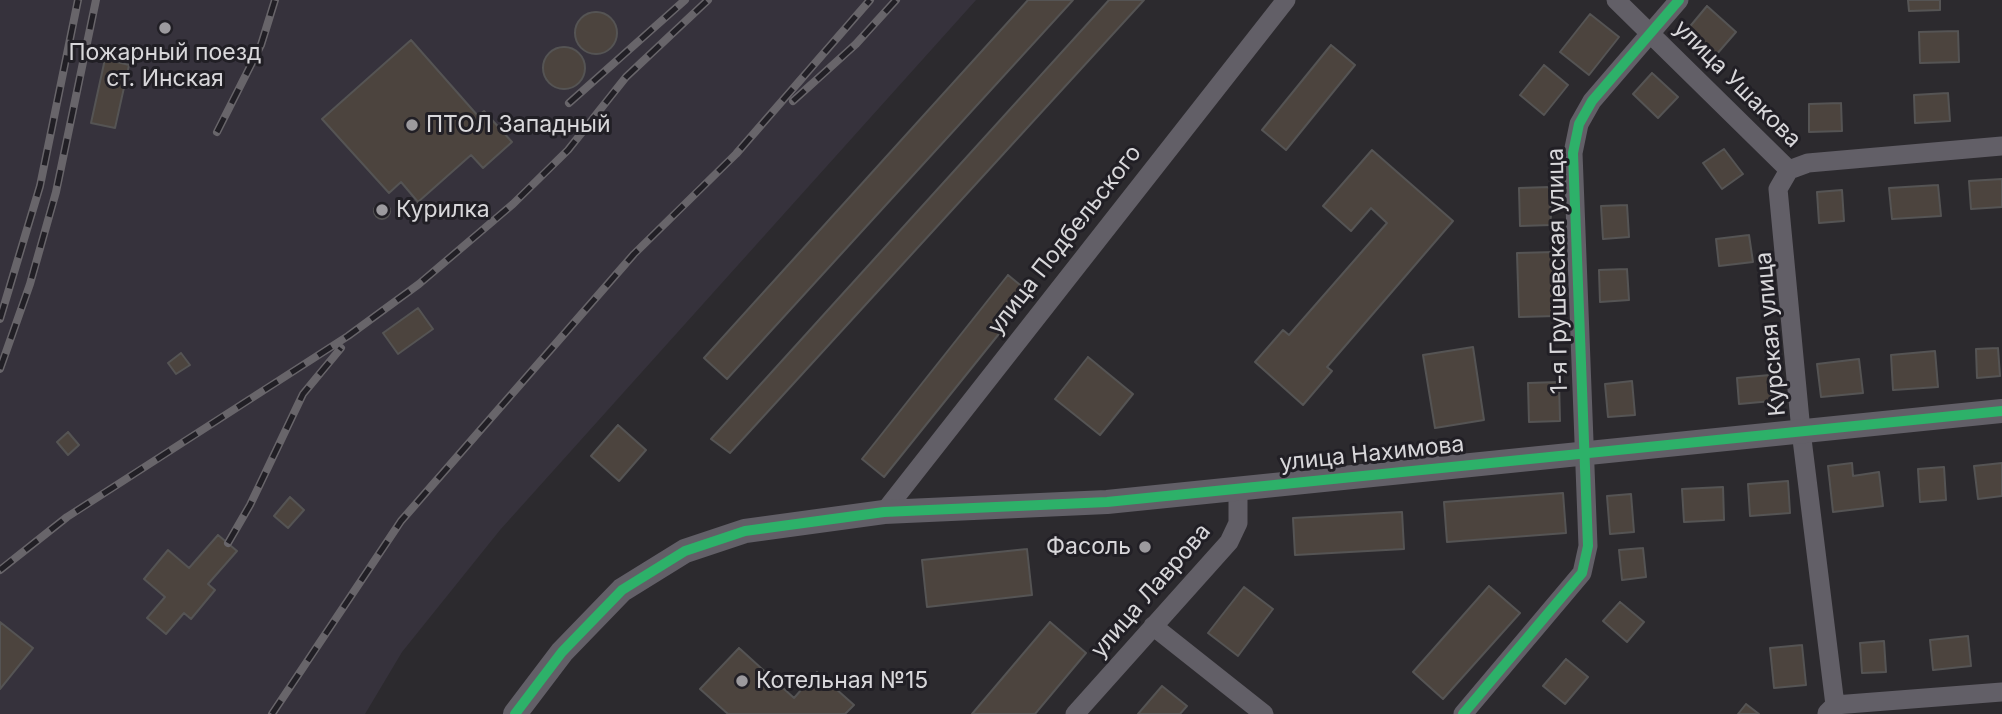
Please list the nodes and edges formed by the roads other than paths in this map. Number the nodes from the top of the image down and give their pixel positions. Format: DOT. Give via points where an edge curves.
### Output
graph roads {
  1 [pos="1286,0"];
  2 [pos="1616,0"];
  3 [pos="1679,0"];
  4 [pos="1651,32"];
  5 [pos="2002,146"];
  6 [pos="1789,170"];
  7 [pos="2002,411"];
  8 [pos="1801,431"];
  9 [pos="1582,452"];
  10 [pos="1238,489"];
  11 [pos="884,512"];
  12 [pos="1153,626"];
  13 [pos="2002,692"];
  14 [pos="1831,709"];
  15 [pos="515,714"];
  16 [pos="1075,714"];
  17 [pos="1264,714"];
  18 [pos="1463,714"];
  1 -- 11 [label="street, улица Подбельского"];
  2 -- 4 [label="street, улица Ушакова"];
  3 -- 4 [label="street, 1-я Грушевская улица"];
  4 -- 6 [label="street, улица Ушакова"];
  4 -- 9 [label="street, 1-я Грушевская улица" via="1592,101 1579,124 1573,153"];
  5 -- 6 [label="street, улица Ушакова" via="1808,163"];
  6 -- 8 [label="street, Курская улица" via="1778,189"];
  7 -- 8 [label="street, улица Нахимова"];
  8 -- 9 [label="street, улица Нахимова"];
  8 -- 14 [label="street, Курская улица"];
  9 -- 10 [label="street, улица Нахимова"];
  9 -- 18 [label="street, 1-я Грушевская улица" via="1588,545 1582,573"];
  10 -- 11 [label="street, улица Нахимова" via="1107,502"];
  10 -- 12 [label="street, улица Лаврова" via="1238,523 1229,542"];
  11 -- 15 [label="street, улица Нахимова" via="745,531 685,551 622,590 562,652"];
  12 -- 16 [label="street, улица Лаврова"];
  12 -- 17 [label="street"];
  13 -- 14 [label="street"];
}
